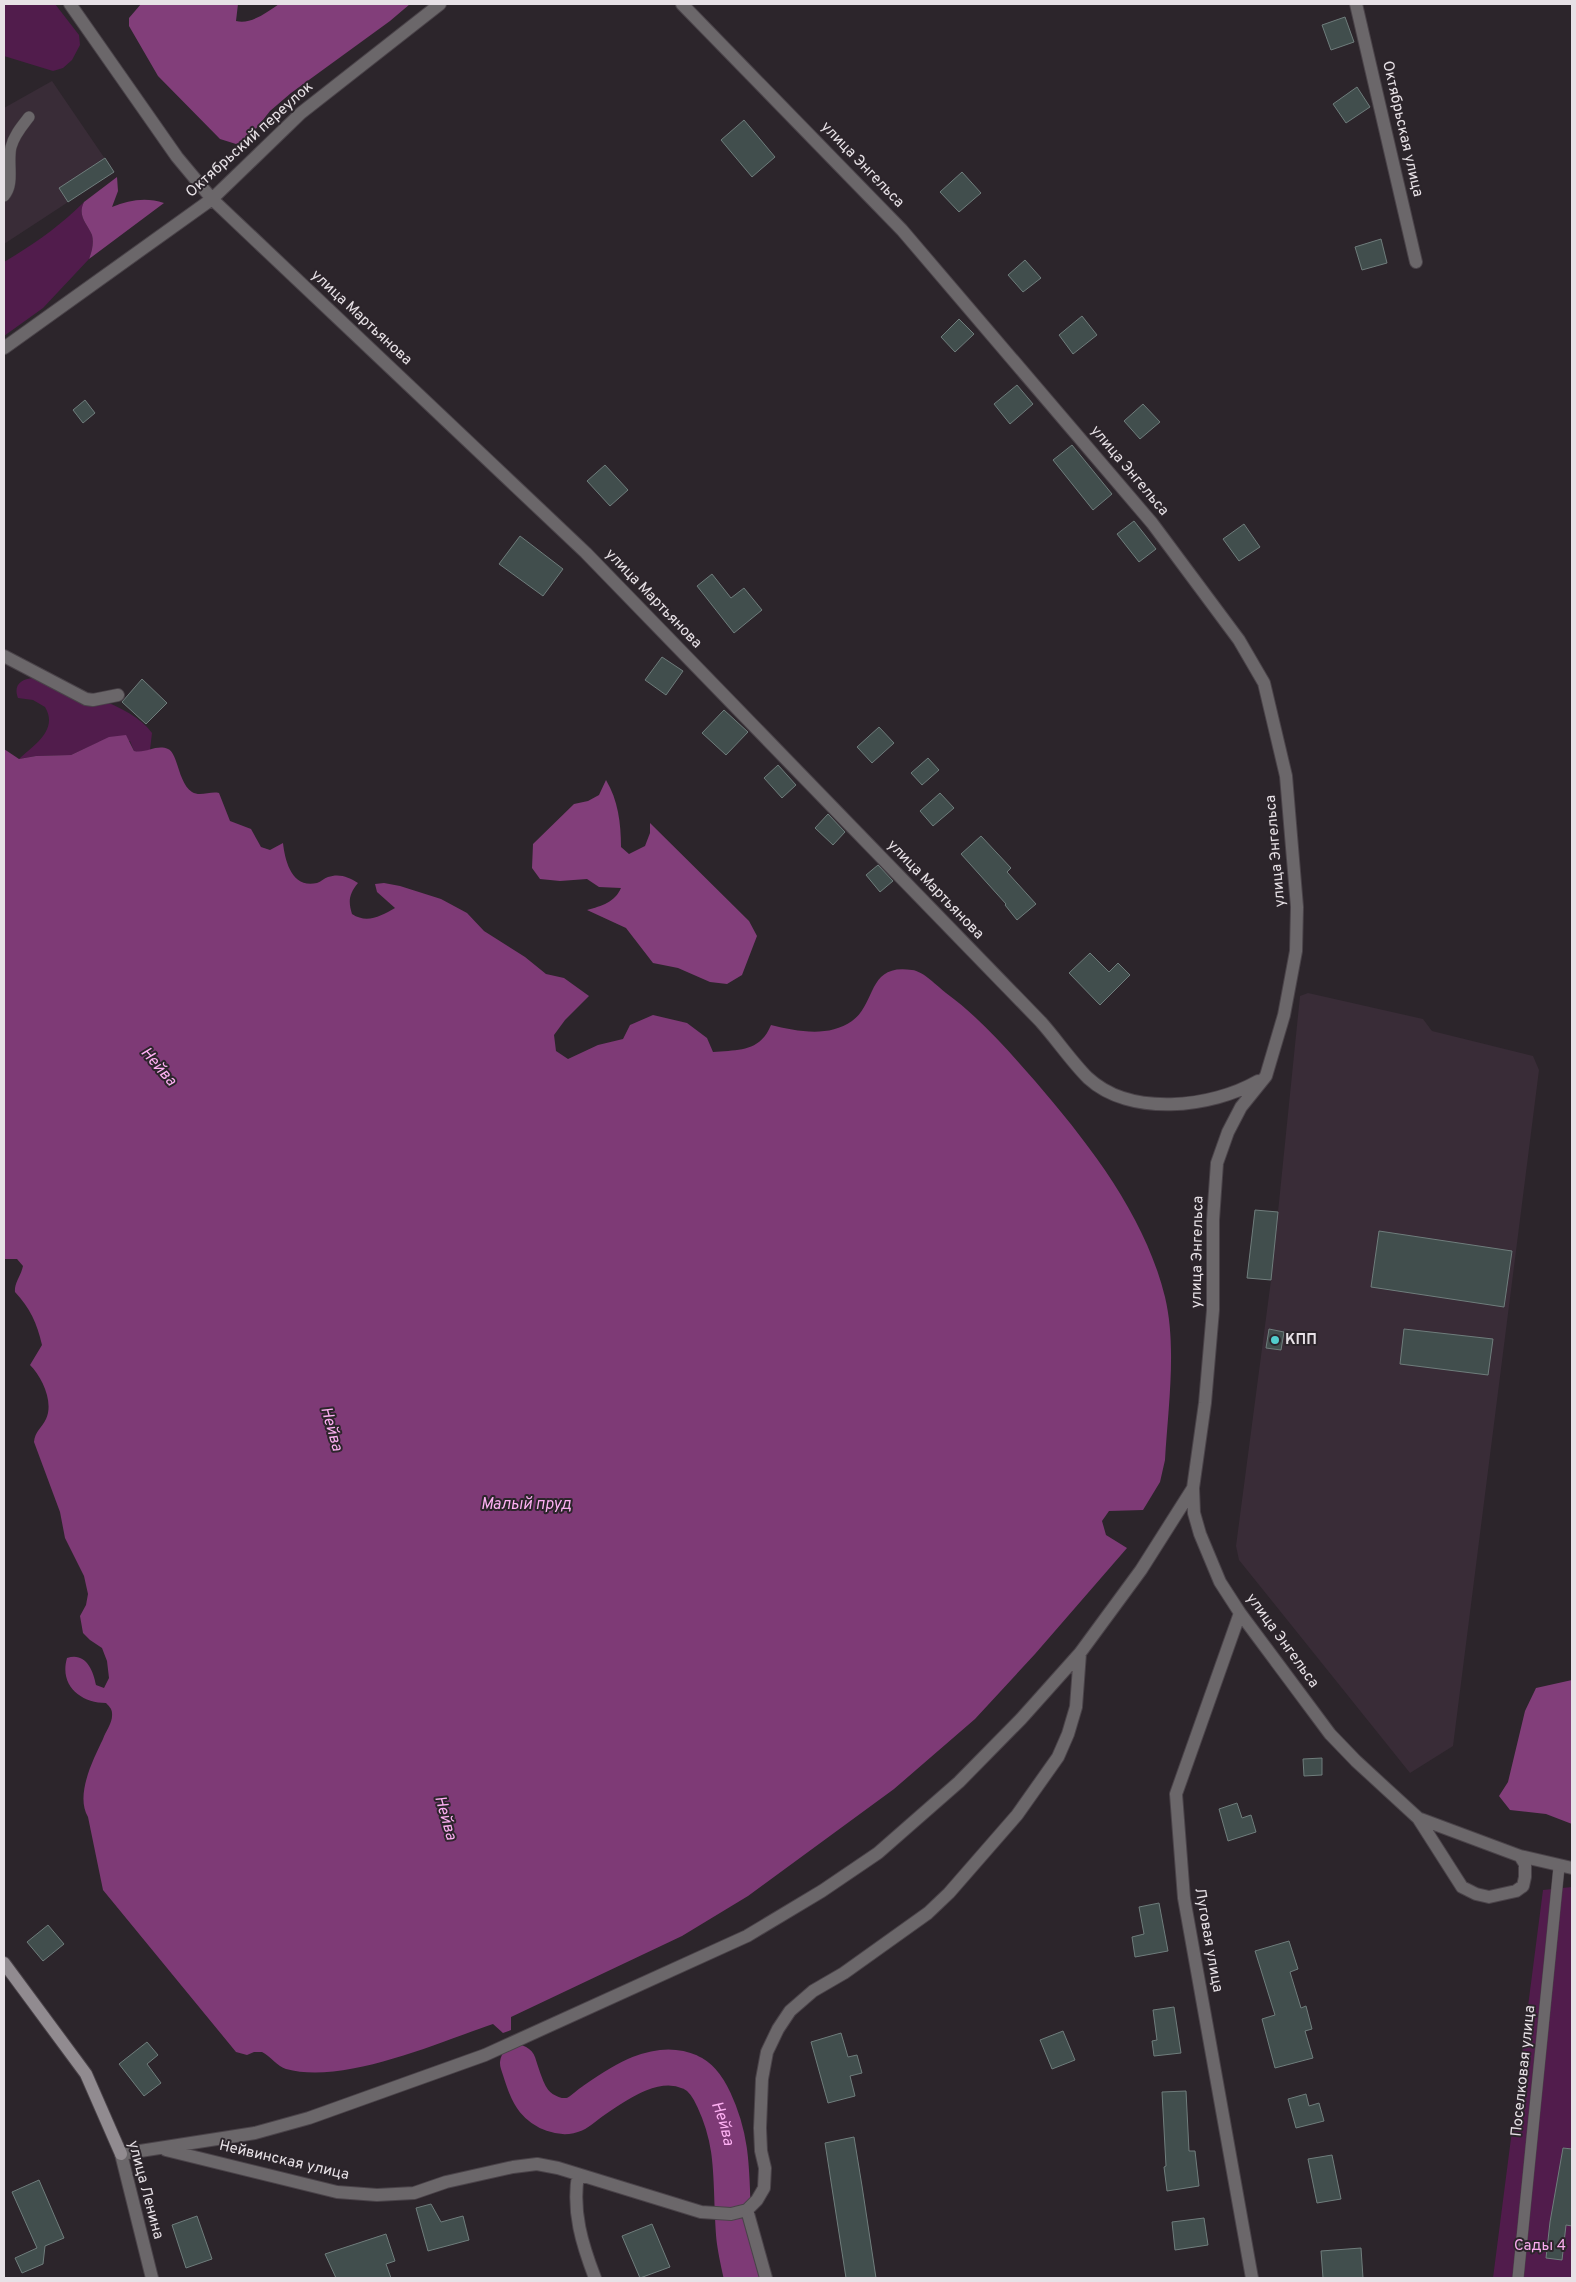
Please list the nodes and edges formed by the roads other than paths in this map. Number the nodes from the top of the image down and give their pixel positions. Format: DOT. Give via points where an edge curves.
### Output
graph roads {
  1 [pos="70,4"];
  2 [pos="440,4"];
  3 [pos="682,4"];
  4 [pos="1356,4"];
  5 [pos="29,117"];
  6 [pos="4,196"];
  7 [pos="212,199"];
  8 [pos="1416,262"];
  9 [pos="4,348"];
  10 [pos="4,656"];
  11 [pos="118,696"];
  12 [pos="1266,1076"];
  13 [pos="1193,1488"];
  14 [pos="1240,1613"];
  15 [pos="1080,1654"];
  16 [pos="1418,1818"];
  17 [pos="1520,1856"];
  18 [pos="1566,1868"];
  19 [pos="4,1963"];
  20 [pos="157,2148"];
  21 [pos="121,2154"];
  22 [pos="578,2175"];
  23 [pos="747,2210"];
  24 [pos="152,2278"];
  25 [pos="595,2278"];
  26 [pos="766,2278"];
  27 [pos="1252,2278"];
  28 [pos="1518,2278"];
  1 -- 7 [label="street, улица Мартьянова" via="177,157"];
  2 -- 7 [label="street, Октябрьский переулок" via="301,113"];
  3 -- 12 [label="street, улица Энгельса" via="915,245 1152,523 1239,640 1264,683 1286,776 1298,907 1296,951 1284,1015"];
  4 -- 8 [label="street, Октябрьская улица"];
  5 -- 6 [label="lane" via="11,145 9,188"];
  7 -- 9 [label="street, Октябрьский переулок"];
  7 -- 12 [label="street, улица Мартьянова" via="586,553 1041,1022 1089,1078 1118,1097 1145,1104 1173,1104 1240,1092"];
  10 -- 11 [label="street" via="86,699"];
  12 -- 13 [label="street, улица Энгельса" via="1241,1107 1217,1163 1213,1310"];
  13 -- 14 [label="street, улица Энгельса" via="1194,1513 1200,1534 1220,1582"];
  13 -- 15 [label="street" via="1141,1570"];
  14 -- 16 [label="street, улица Энгельса" via="1330,1734"];
  14 -- 27 [label="street, Луговая улица" via="1176,1794 1184,1898"];
  15 -- 20 [label="street" via="959,1782 878,1853 747,1936 485,2055 309,2118 255,2133"];
  15 -- 23 [label="street" via="1076,1707 1068,1734 1058,1757 1017,1815 928,1913 813,1991 790,2011 778,2029 767,2052 762,2079 760,2128 764,2188"];
  16 -- 17 [label="street, улица Энгельса"];
  16 -- 17 [label="street, улица Энгельса" via="1462,1887 1476,1894 1489,1897 1516,1892 1525,1877 1525,1864"];
  17 -- 18 [label="street"];
  18 -- 28 [label="lane, Поселковая улица"];
  19 -- 21 [label="street, улица Ленина" via="86,2074"];
  20 -- 21 [label="street"];
  20 -- 22 [label="street, Нейвинская улица" via="337,2192 377,2195 414,2193 446,2182 537,2164"];
  21 -- 24 [label="street, улица Ленина"];
  22 -- 23 [label="street, Нейвинская улица" via="701,2212 731,2214"];
  22 -- 25 [label="street" via="576,2208 581,2240"];
  23 -- 26 [label="street"];
}
